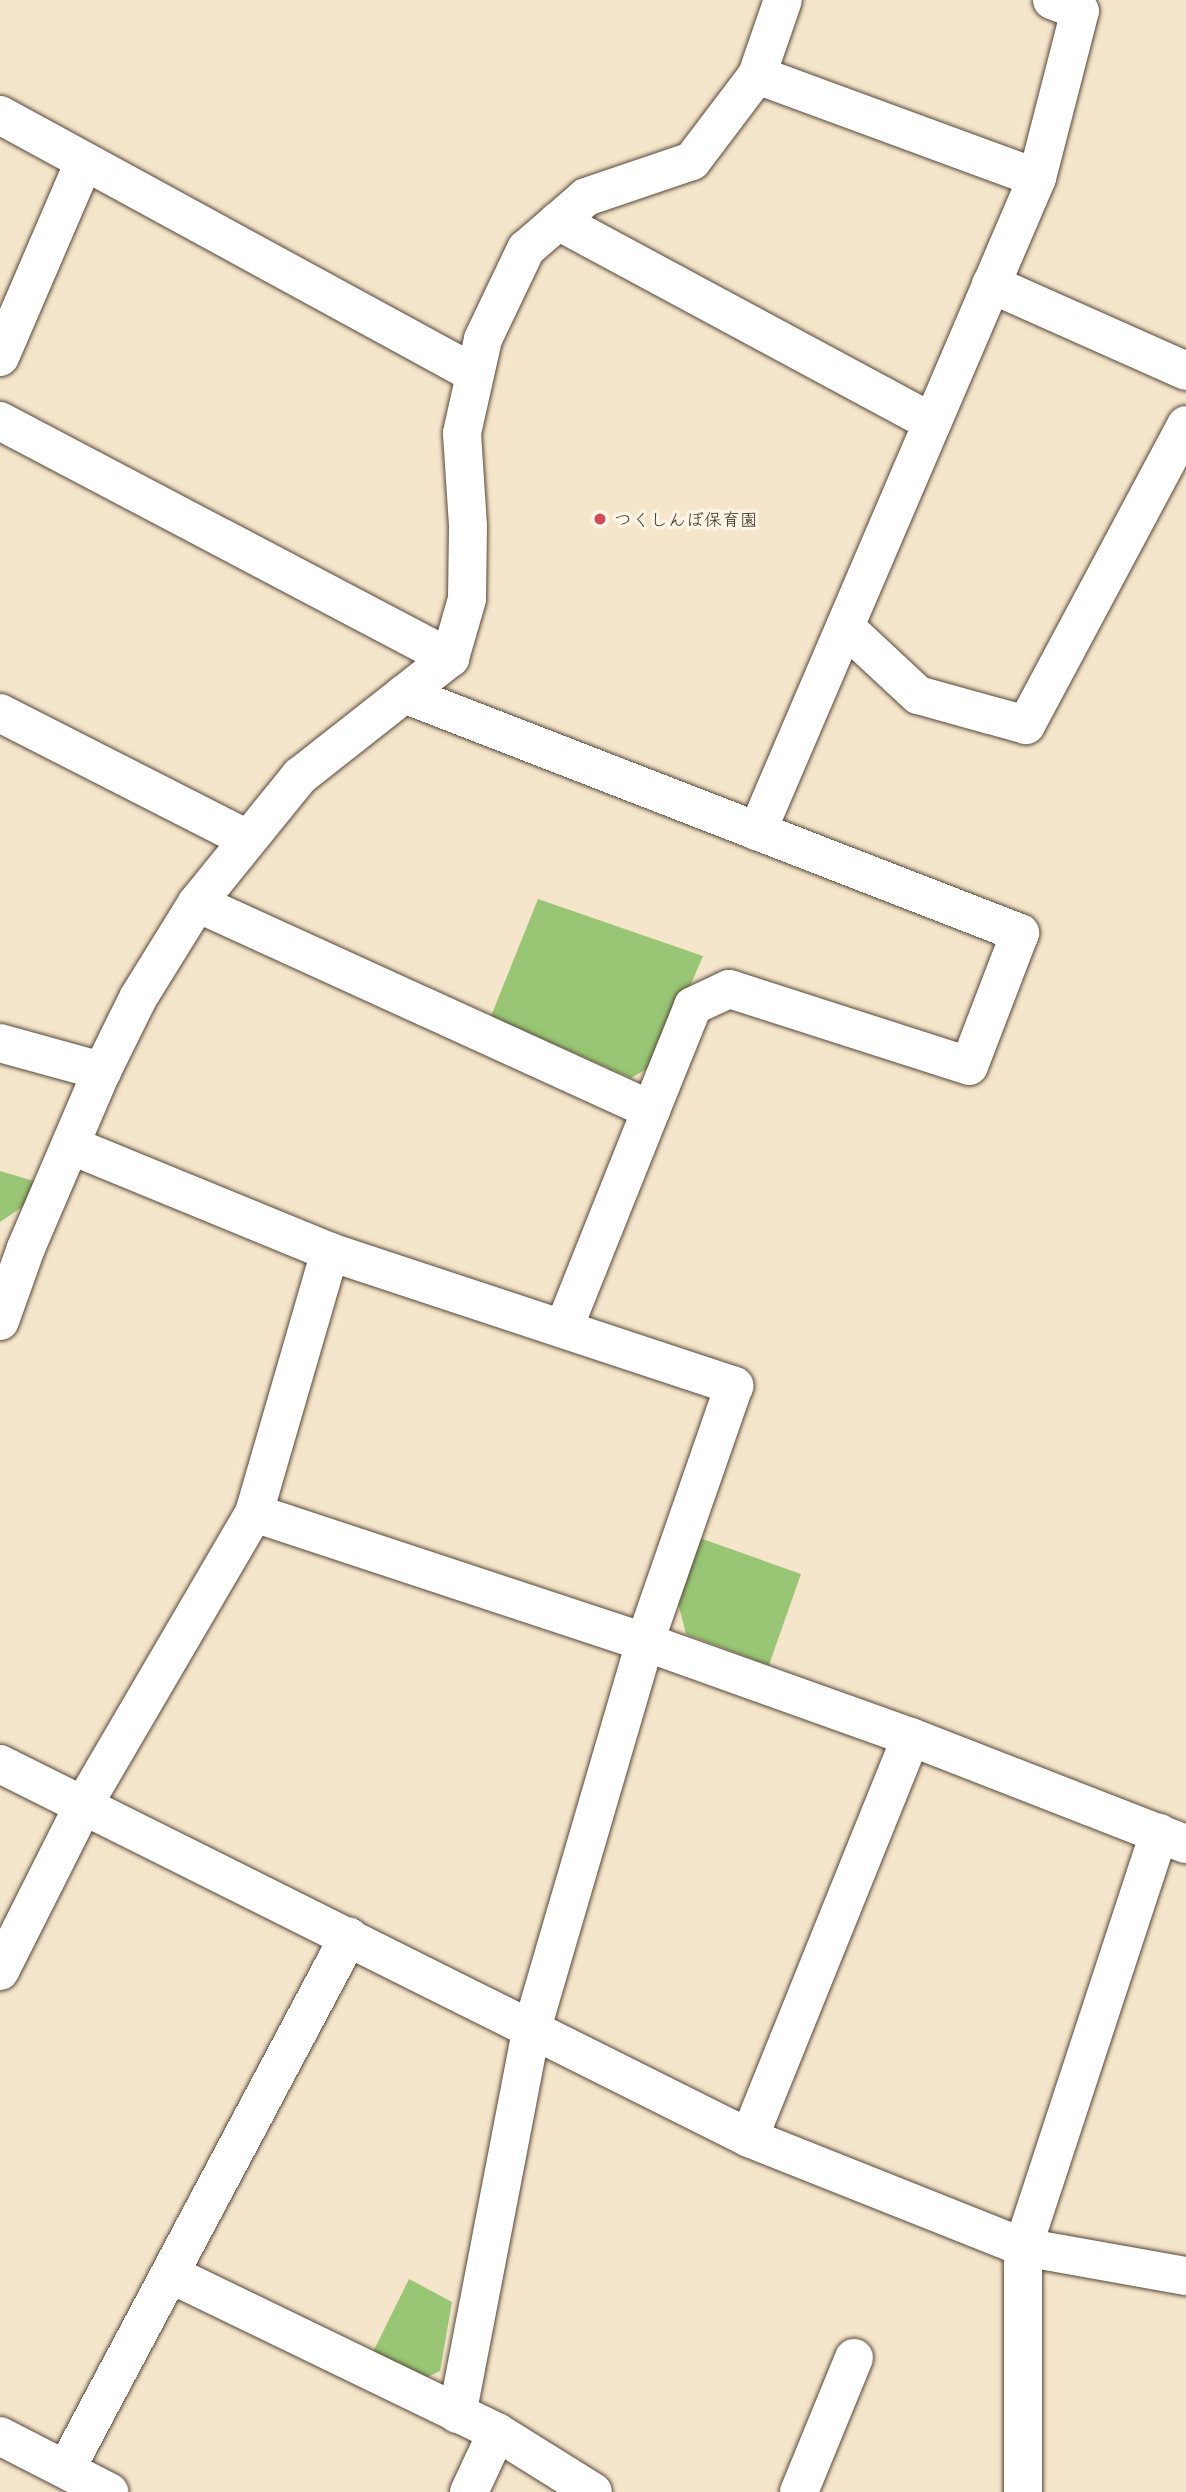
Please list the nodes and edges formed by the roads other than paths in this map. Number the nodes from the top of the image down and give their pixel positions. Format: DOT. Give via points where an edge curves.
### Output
graph roads {
  1 [pos="783,0"];
  2 [pos="1052,0"];
  3 [pos="757,75"];
  4 [pos="0,115"];
  5 [pos="84,162"];
  6 [pos="1037,178"];
  7 [pos="558,221"];
  8 [pos="991,284"];
  9 [pos="0,357"];
  10 [pos="1186,370"];
  11 [pos="475,374"];
  12 [pos="0,421"];
  13 [pos="932,422"];
  14 [pos="1186,425"];
  15 [pos="845,627"];
  16 [pos="450,658"];
  17 [pos="404,694"];
  18 [pos="0,713"];
  19 [pos="757,832"];
  20 [pos="246,838"];
  21 [pos="197,903"];
  22 [pos="0,1043"];
  23 [pos="102,1071"];
  24 [pos="651,1110"];
  25 [pos="72,1146"];
  26 [pos="13,1244"];
  27 [pos="330,1252"];
  28 [pos="0,1321"];
  29 [pos="564,1328"];
  30 [pos="254,1513"];
  31 [pos="645,1642"];
  32 [pos="911,1737"];
  33 [pos="0,1764"];
  34 [pos="84,1804"];
  35 [pos="1172,1839"];
  36 [pos="349,1936"];
  37 [pos="0,1971"];
  38 [pos="531,2031"];
  39 [pos="749,2138"];
  40 [pos="1023,2247"];
  41 [pos="172,2275"];
  42 [pos="1186,2276"];
  43 [pos="854,2358"];
  44 [pos="457,2414"];
  45 [pos="497,2432"];
  46 [pos="0,2436"];
  47 [pos="66,2469"];
  48 [pos="109,2492"];
  49 [pos="468,2492"];
  50 [pos="593,2492"];
  51 [pos="799,2492"];
  52 [pos="1023,2492"];
  1 -- 3 [label="street"];
  2 -- 6 [label="street" via="1080,11"];
  3 -- 6 [label="street"];
  3 -- 7 [label="street" via="691,161 586,197"];
  4 -- 5 [label="street"];
  5 -- 9 [label="street"];
  5 -- 11 [label="street"];
  6 -- 8 [label="street"];
  7 -- 11 [label="street" via="526,249 483,339"];
  7 -- 13 [label="street"];
  8 -- 10 [label="street"];
  8 -- 13 [label="street"];
  11 -- 16 [label="street" via="462,433 467,599"];
  12 -- 16 [label="street"];
  13 -- 15 [label="street"];
  14 -- 15 [label="street" via="1026,725 918,695"];
  15 -- 19 [label="street"];
  16 -- 17 [label="street"];
  17 -- 19 [label="street"];
  17 -- 20 [label="street" via="300,776"];
  18 -- 20 [label="street"];
  19 -- 24 [label="street" via="1020,933 970,1066 729,989 693,1006"];
  20 -- 21 [label="street"];
  21 -- 23 [label="street" via="138,998"];
  21 -- 24 [label="street"];
  22 -- 23 [label="street"];
  23 -- 25 [label="street"];
  24 -- 29 [label="street"];
  25 -- 26 [label="street"];
  25 -- 27 [label="street"];
  26 -- 28 [label="street"];
  27 -- 29 [label="street"];
  27 -- 30 [label="street"];
  29 -- 31 [label="street" via="734,1386"];
  30 -- 31 [label="street"];
  30 -- 34 [label="street"];
  31 -- 32 [label="street"];
  31 -- 38 [label="street"];
  32 -- 35 [label="street"];
  32 -- 39 [label="street"];
  33 -- 34 [label="street"];
  34 -- 36 [label="street"];
  34 -- 37 [label="street"];
  35 -- 40 [label="street"];
  36 -- 38 [label="street"];
  36 -- 41 [label="street"];
  38 -- 39 [label="street"];
  38 -- 44 [label="street"];
  39 -- 40 [label="street"];
  40 -- 42 [label="street"];
  40 -- 52 [label="street"];
  41 -- 44 [label="street"];
  41 -- 47 [label="street"];
  43 -- 51 [label="street"];
  44 -- 45 [label="street"];
  45 -- 49 [label="street"];
  45 -- 50 [label="street"];
  46 -- 47 [label="street"];
  47 -- 48 [label="street"];
}
